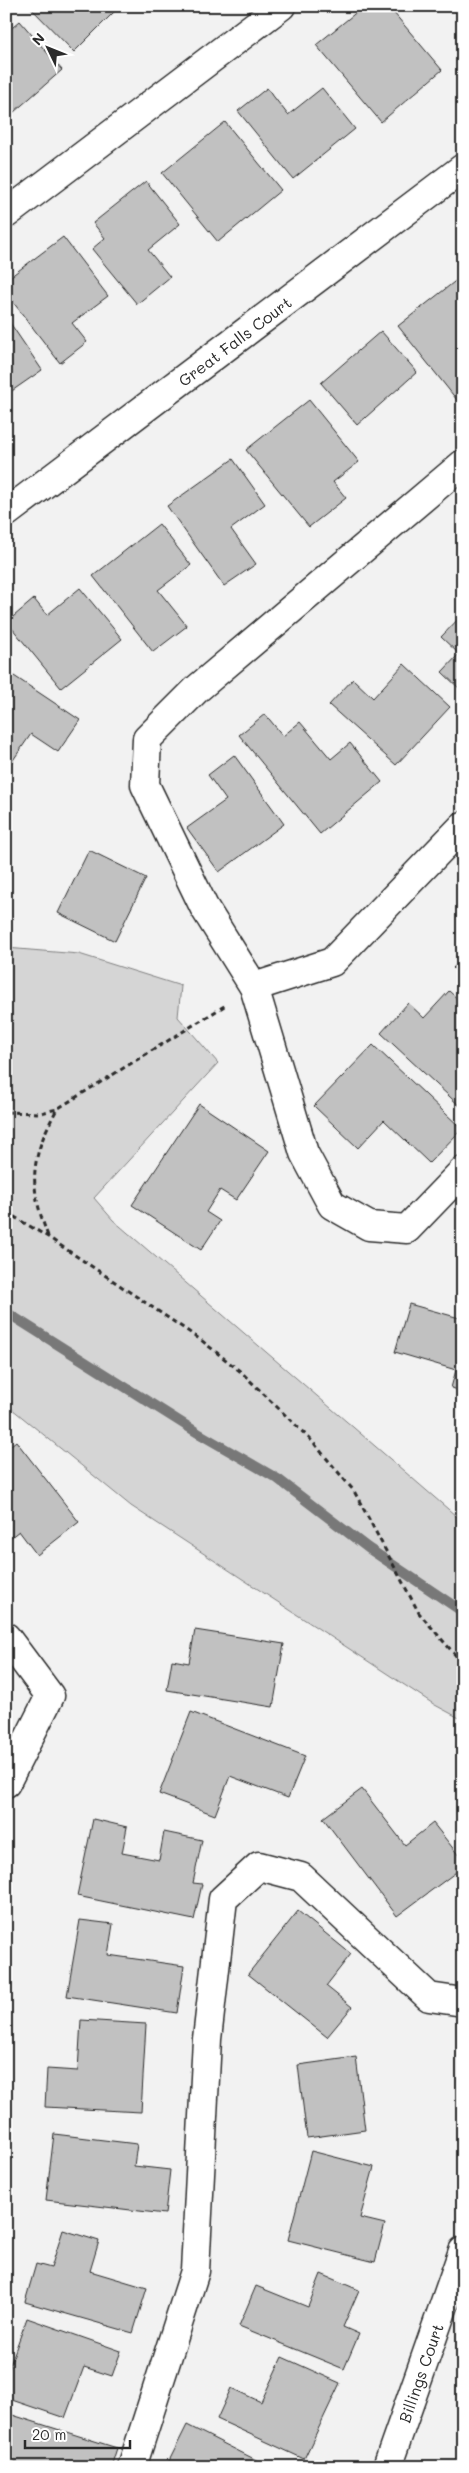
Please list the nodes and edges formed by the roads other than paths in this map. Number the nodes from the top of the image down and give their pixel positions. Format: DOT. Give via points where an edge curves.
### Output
graph roads {
  1 [pos="281,6"];
  2 [pos="463,168"];
  3 [pos="6,214"];
  4 [pos="463,464"];
  5 [pos="6,513"];
  6 [pos="463,826"];
  7 [pos="254,987"];
  8 [pos="463,1171"];
  9 [pos="6,1637"];
  10 [pos="6,1783"];
  11 [pos="463,2002"];
  12 [pos="463,2251"];
  13 [pos="132,2467"];
  14 [pos="388,2467"];
  1 -- 3 [label="street"];
  2 -- 5 [label="street, Great Falls Court"];
  4 -- 7 [label="street" via="197,689 147,738 145,785 204,907"];
  6 -- 7 [label="street" via="332,962"];
  7 -- 8 [label="street" via="304,1153 332,1205 369,1226 407,1229"];
  9 -- 10 [label="street" via="50,1696"];
  11 -- 13 [label="street" via="429,1996 301,1877 259,1866 223,1899 207,2040 195,2271"];
  12 -- 14 [label="street, Billings Court"];
}
